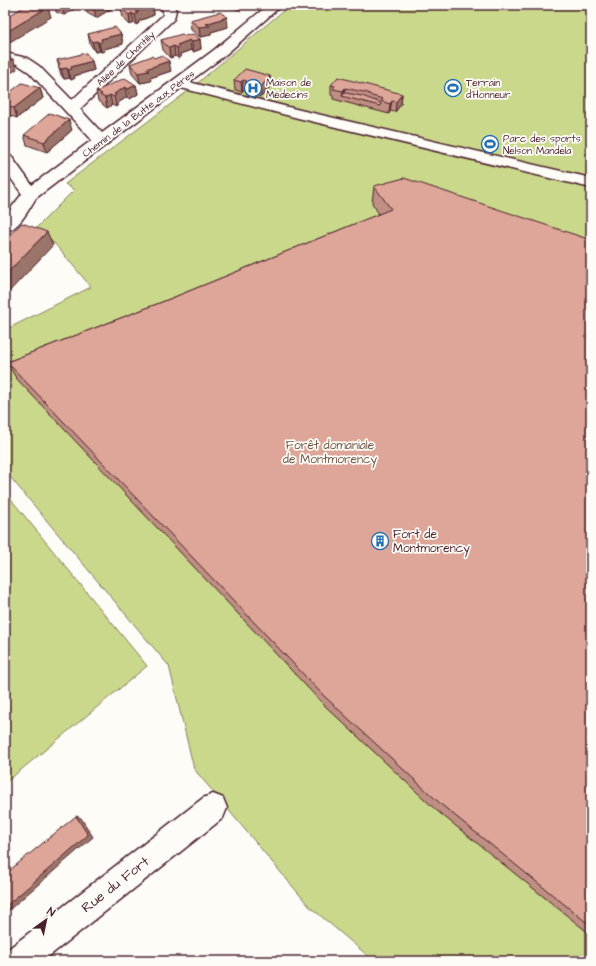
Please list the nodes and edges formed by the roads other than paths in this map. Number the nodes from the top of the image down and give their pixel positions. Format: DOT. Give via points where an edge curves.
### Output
graph roads {
  1 [pos="165,5"];
  2 [pos="276,5"];
  3 [pos="5,58"];
  4 [pos="178,83"];
  5 [pos="72,108"];
  6 [pos="101,140"];
  7 [pos="5,159"];
  8 [pos="591,183"];
  9 [pos="30,194"];
  10 [pos="5,226"];
  11 [pos="213,808"];
  12 [pos="18,961"];
  1 -- 5 [label="street, Allée de Chantilly" via="170,10 169,16"];
  2 -- 4 [label="street, Chemin de la Butte aux Pères" via="219,53"];
  3 -- 5 [label="street" via="22,61 34,69"];
  4 -- 6 [label="street, Chemin de la Butte aux Pères"];
  4 -- 8 [label="street"];
  5 -- 6 [label="street"];
  6 -- 9 [label="street, Chemin de la Butte aux Pères"];
  7 -- 9 [label="street"];
  9 -- 10 [label="street, Chemin de la Butte aux Pères"];
  11 -- 12 [label="street, Rue du Fort"];
}
